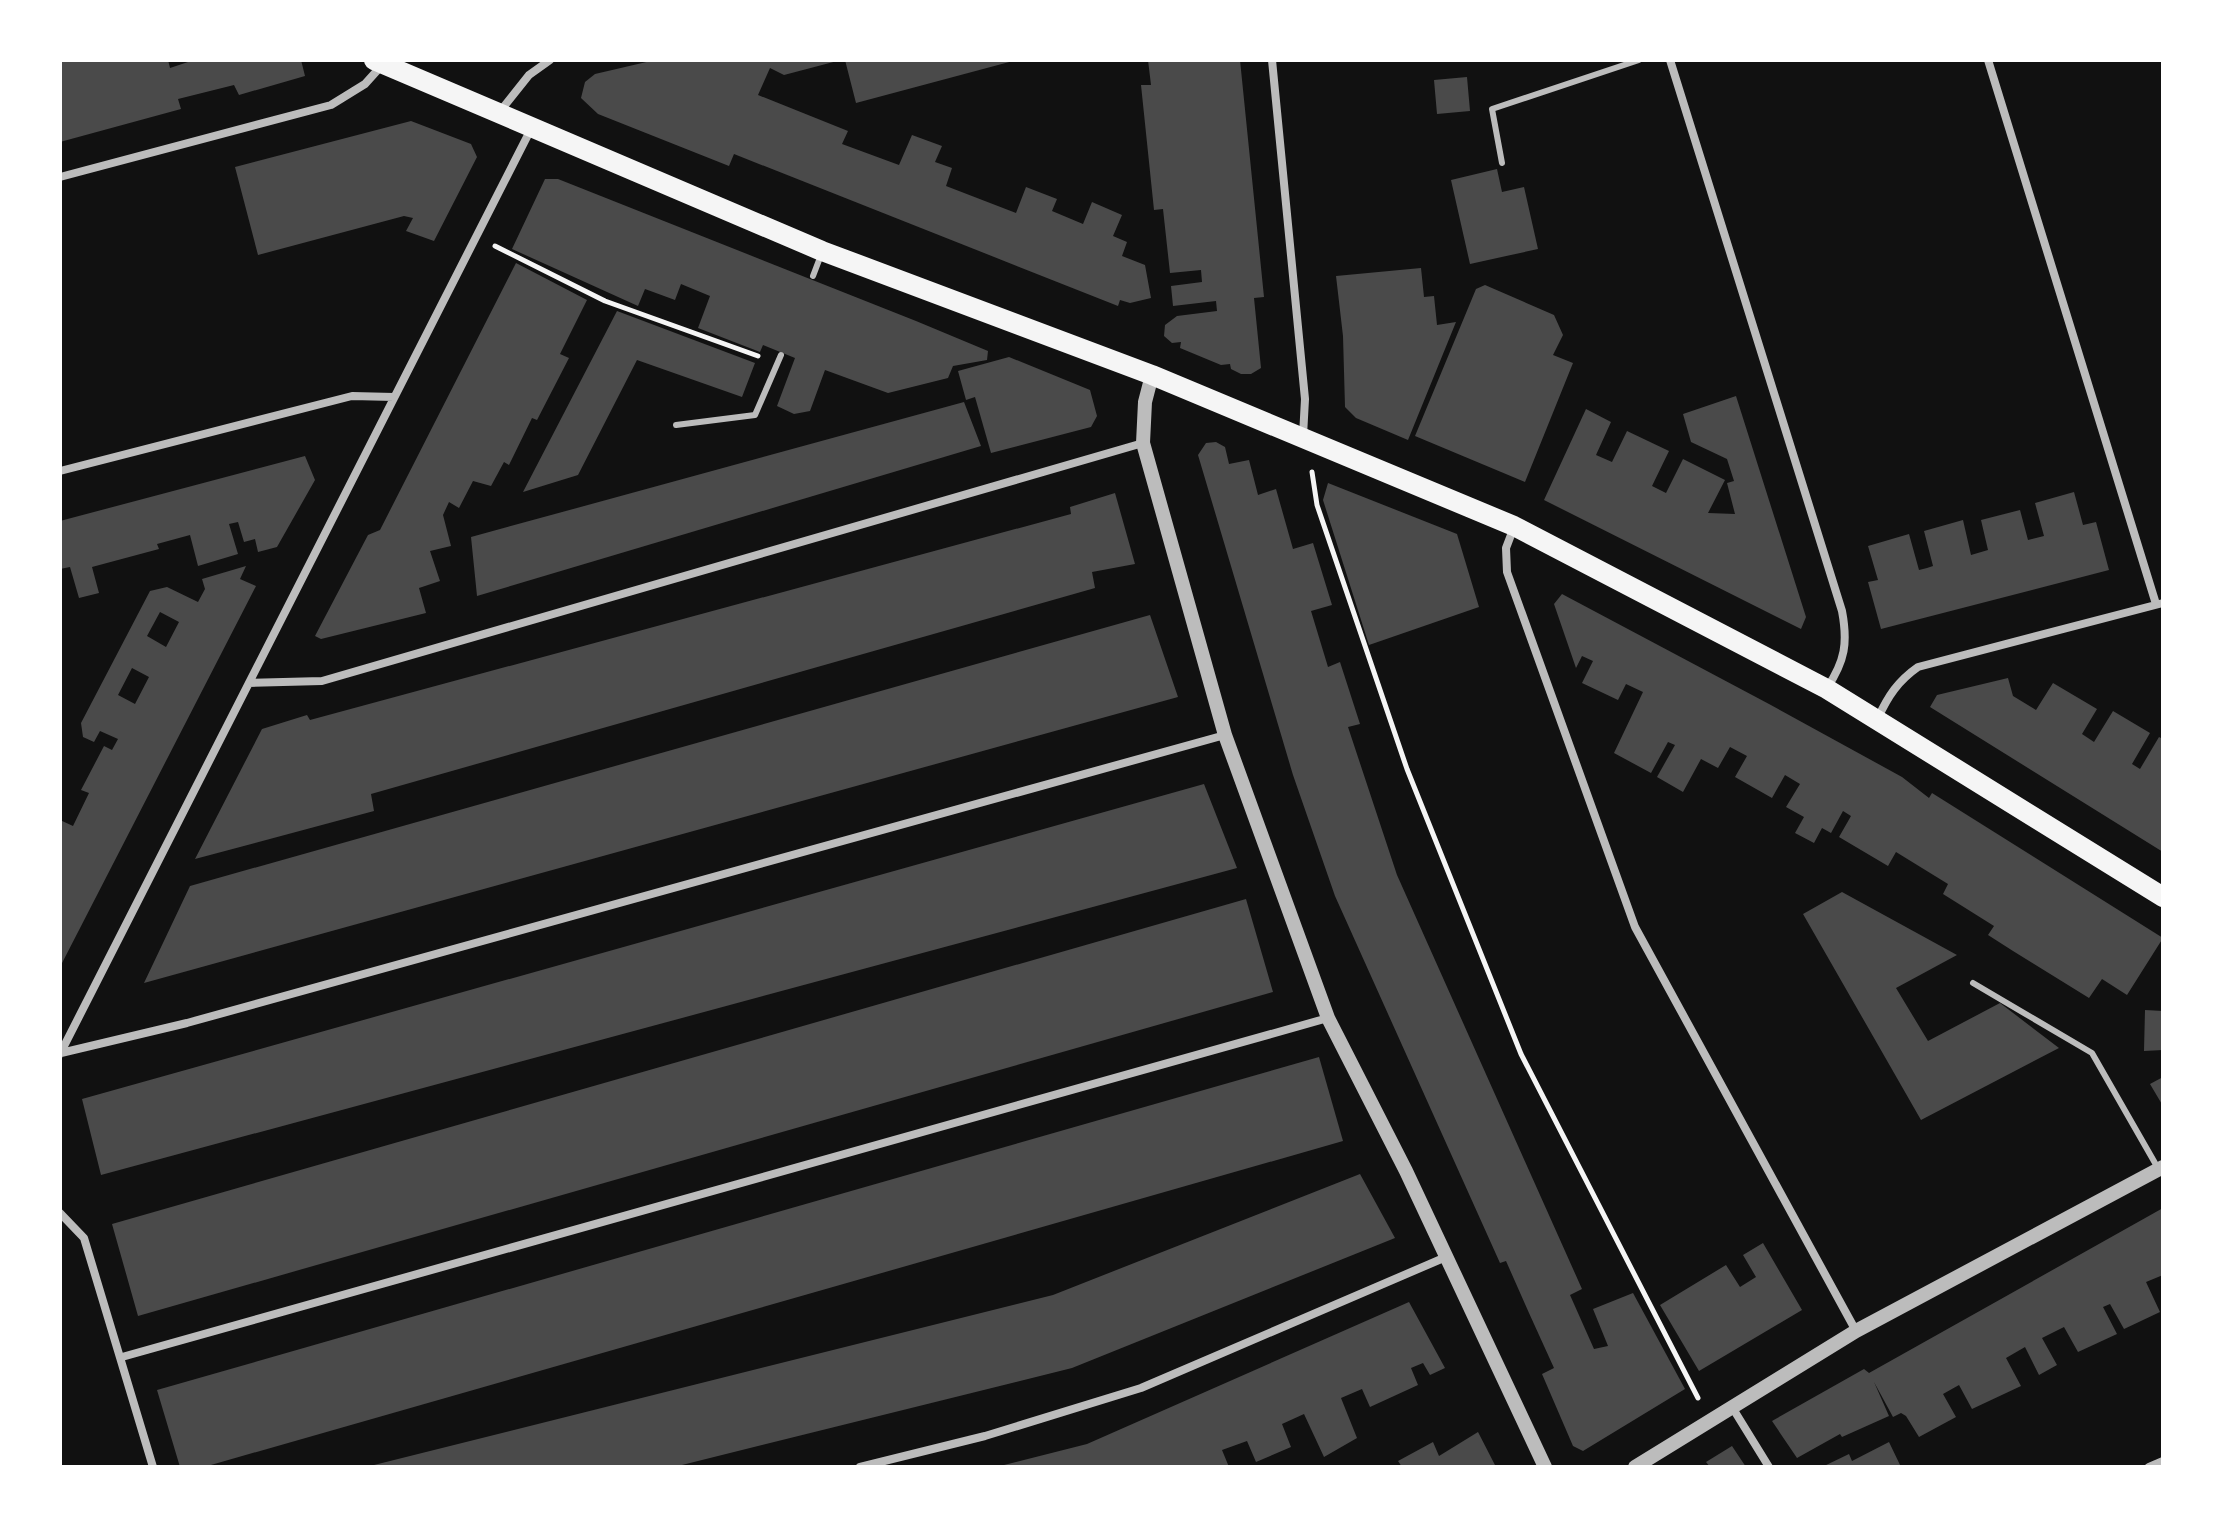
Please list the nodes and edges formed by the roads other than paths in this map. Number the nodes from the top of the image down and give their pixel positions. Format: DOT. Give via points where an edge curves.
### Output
graph roads {
  1 [pos="550,60"];
  2 [pos="1272,60"];
  3 [pos="1639,60"];
  4 [pos="1670,60"];
  5 [pos="1988,60"];
  6 [pos="378,62"];
  7 [pos="498,114"];
  8 [pos="531,128"];
  9 [pos="1502,163"];
  10 [pos="60,177"];
  11 [pos="822,251"];
  12 [pos="813,276"];
  13 [pos="781,355"];
  14 [pos="1152,375"];
  15 [pos="394,397"];
  16 [pos="676,425"];
  17 [pos="1303,436"];
  18 [pos="1143,443"];
  19 [pos="60,471"];
  20 [pos="1514,526"];
  21 [pos="2160,603"];
  22 [pos="249,683"];
  23 [pos="1827,689"];
  24 [pos="1877,719"];
  25 [pos="1225,735"];
  26 [pos="2163,897"];
  27 [pos="1973,983"];
  28 [pos="1328,1018"];
  29 [pos="60,1054"];
  30 [pos="2161,1168"];
  31 [pos="60,1213"];
  32 [pos="1446,1257"];
  33 [pos="1856,1331"];
  34 [pos="122,1357"];
  35 [pos="1732,1407"];
  36 [pos="2163,1461"];
  37 [pos="153,1467"];
  38 [pos="860,1467"];
  39 [pos="1545,1467"];
  40 [pos="1635,1467"];
  41 [pos="1769,1467"];
  42 [pos="2149,1467"];
  1 -- 7 [label="street" via="529,75"];
  2 -- 17 [label="street" via="1305,399"];
  3 -- 9 [label="lane" via="1492,109"];
  4 -- 23 [label="street" via="1842,611 1847,637 1842,665"];
  5 -- 21 [label="street"];
  6 -- 7 [label="main road"];
  6 -- 10 [label="street" via="365,84 331,105"];
  7 -- 8 [label="main road"];
  8 -- 11 [label="main road"];
  8 -- 15 [label="street"];
  11 -- 12 [label="lane"];
  11 -- 14 [label="main road"];
  13 -- 16 [label="lane" via="755,415"];
  14 -- 17 [label="main road"];
  14 -- 18 [label="street"];
  15 -- 19 [label="street" via="352,396"];
  15 -- 22 [label="street"];
  17 -- 20 [label="main road"];
  18 -- 22 [label="street" via="322,681"];
  18 -- 25 [label="street"];
  20 -- 23 [label="main road"];
  20 -- 33 [label="street" via="1506,548 1507,572 1635,927"];
  21 -- 24 [label="street" via="1918,667 1888,695"];
  22 -- 29 [label="street"];
  23 -- 24 [label="main road"];
  24 -- 26 [label="main road"];
  25 -- 28 [label="street"];
  25 -- 29 [label="street"];
  27 -- 30 [label="lane" via="2092,1053"];
  28 -- 32 [label="street"];
  28 -- 34 [label="street"];
  30 -- 33 [label="street"];
  31 -- 34 [label="street" via="84,1238"];
  32 -- 38 [label="street" via="1141,1388"];
  32 -- 39 [label="street"];
  33 -- 35 [label="street"];
  34 -- 37 [label="street"];
  35 -- 40 [label="street"];
  35 -- 41 [label="street"];
  36 -- 42 [label="street"];
}
